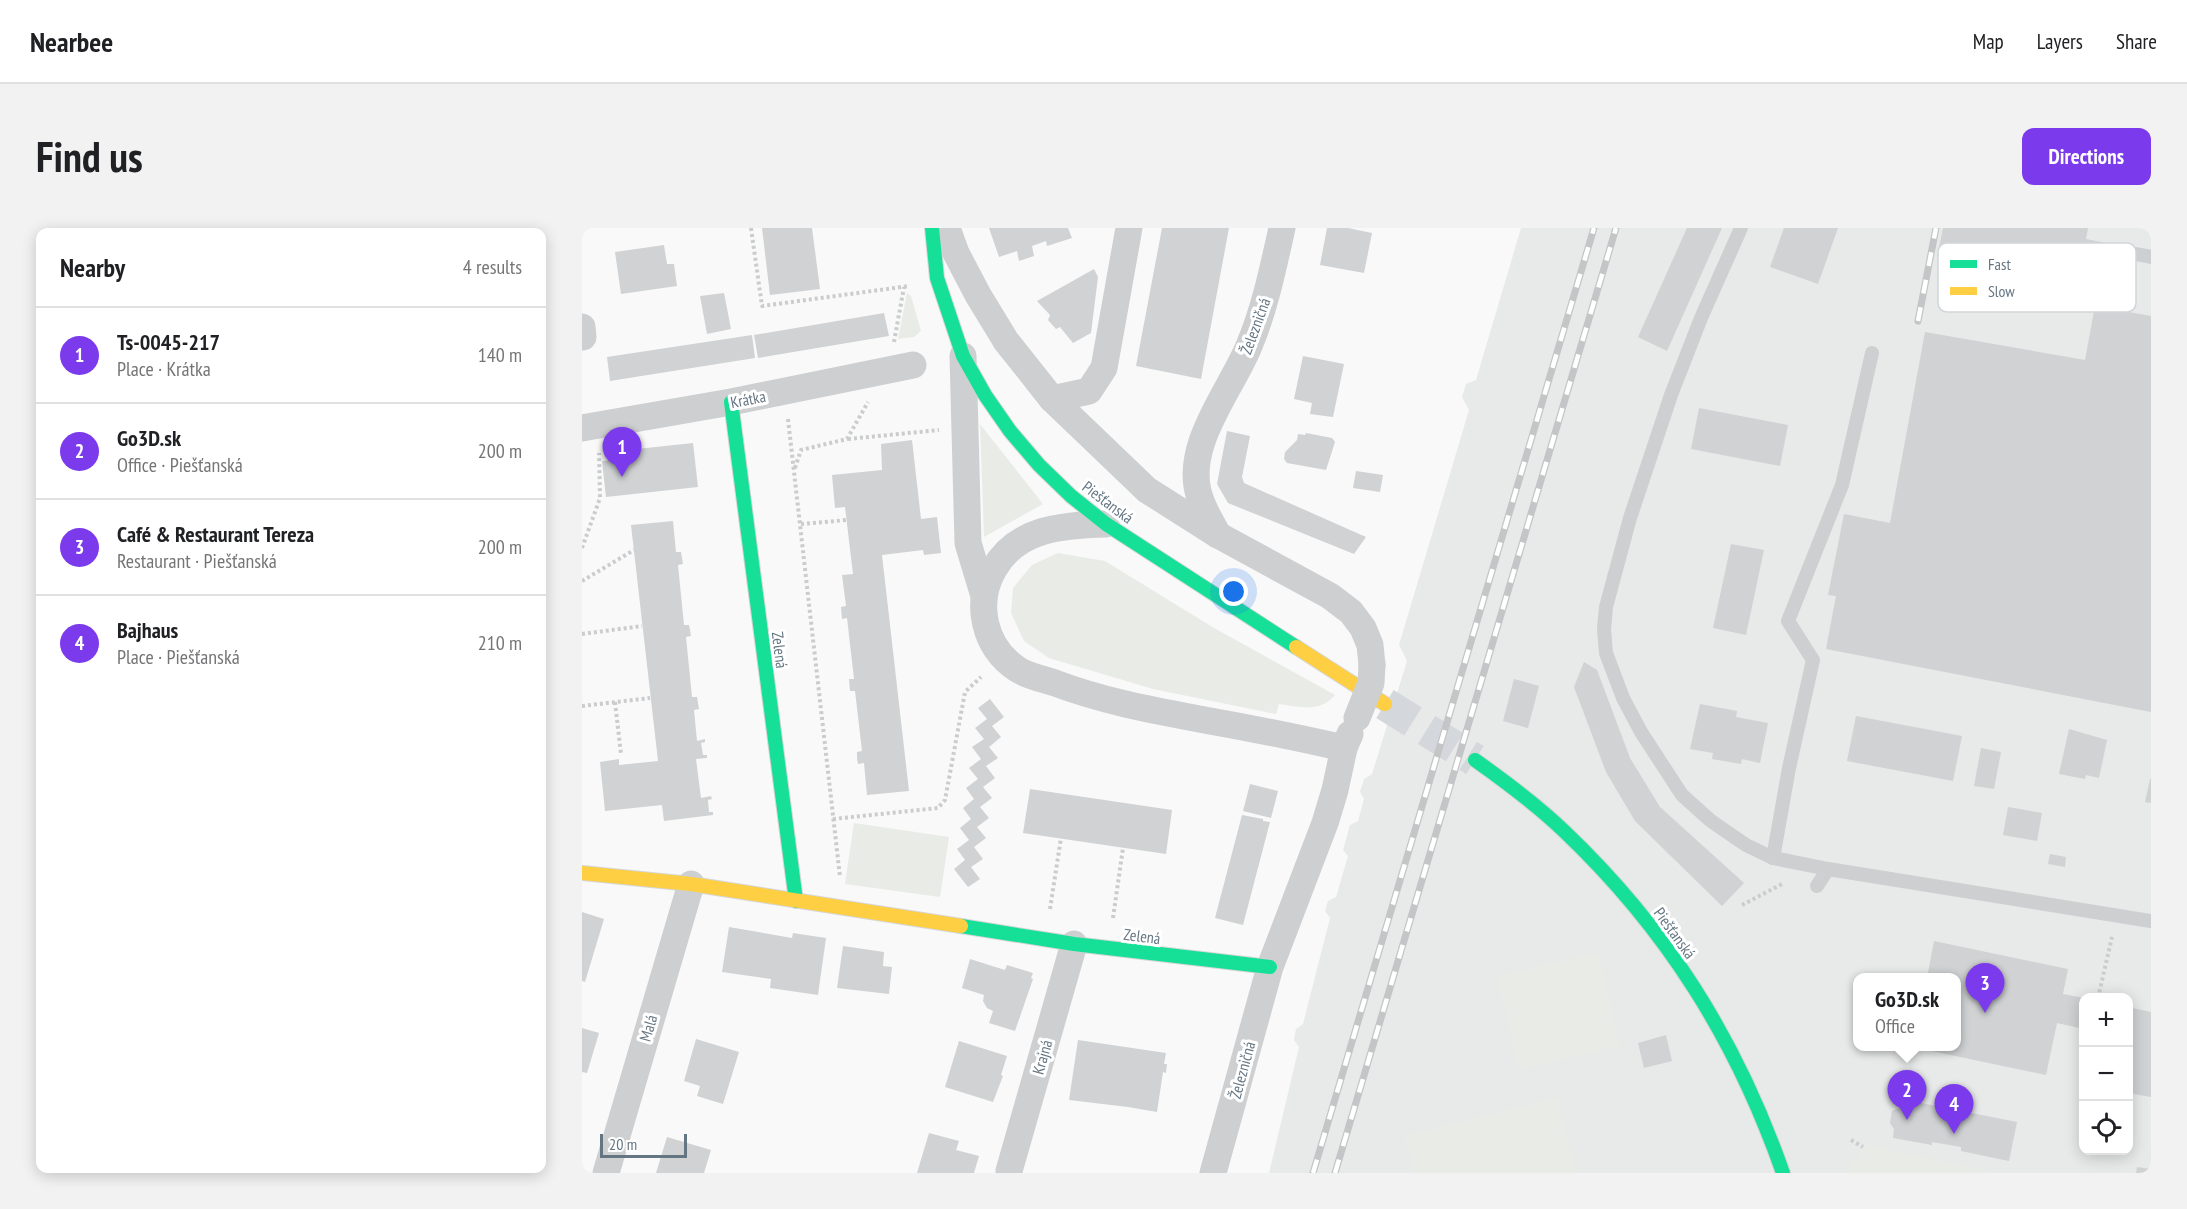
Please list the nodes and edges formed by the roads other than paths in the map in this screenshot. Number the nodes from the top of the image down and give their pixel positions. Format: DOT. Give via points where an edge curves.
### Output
graph roads {
  1 [pos="932,228"];
  2 [pos="947,228"];
  3 [pos="1129,228"];
  4 [pos="1282,228"];
  5 [pos="1741,228"];
  6 [pos="2136,254"];
  7 [pos="2151,257"];
  8 [pos="1872,352"];
  9 [pos="963,356"];
  10 [pos="914,365"];
  11 [pos="1052,399"];
  12 [pos="731,402"];
  13 [pos="590,436"];
  14 [pos="1106,524"];
  15 [pos="1218,535"];
  16 [pos="984,597"];
  17 [pos="1385,704"];
  18 [pos="1344,748"];
  19 [pos="1475,760"];
  20 [pos="1773,858"];
  21 [pos="1828,869"];
  22 [pos="582,873"];
  23 [pos="691,884"];
  24 [pos="1817,886"];
  25 [pos="796,901"];
  26 [pos="2151,921"];
  27 [pos="1074,944"];
  28 [pos="1270,967"];
  29 [pos="1009,1171"];
  30 [pos="606,1173"];
  31 [pos="1213,1173"];
  32 [pos="1783,1173"];
  1 -- 9 [label="street, Piešťanská" via="937,278"];
  2 -- 11 [label="street" via="956,253 1006,341"];
  3 -- 11 [label="street" via="1104,368 1089,391"];
  4 -- 15 [label="street, Železničná" via="1261,317 1197,454 1199,498"];
  5 -- 20 [label="lane" via="1671,395 1621,546 1604,629 1606,653 1623,698 1682,795 1711,821"];
  6 -- 7 [label="lane"];
  8 -- 20 [label="lane" via="1842,485 1788,621 1813,660"];
  9 -- 14 [label="street, Piešťanská" via="985,395 1032,457"];
  9 -- 16 [label="street" via="968,543"];
  10 -- 12 [label="street, Krátka"];
  11 -- 15 [label="street" via="1146,490"];
  12 -- 13 [label="street, Krátka"];
  12 -- 25 [label="street, Zelená"];
  14 -- 16 [label="street" via="1068,526 1033,534 1011,547 989,577"];
  14 -- 17 [label="street, Piešťanská"];
  15 -- 18 [label="street, Železničná, bridge" via="1330,596 1351,612 1363,628 1370,645 1371,683"];
  16 -- 18 [label="street" via="988,636 1001,656 1018,670 1076,691 1145,708"];
  18 -- 28 [label="street, Železničná" via="1325,822"];
  19 -- 32 [label="street, Piešťanská" via="1564,831 1641,914 1707,1007 1735,1057"];
  20 -- 21 [label="lane"];
  21 -- 24 [label="lane"];
  21 -- 26 [label="lane"];
  22 -- 23 [label="street, Zelená"];
  23 -- 25 [label="street, Zelená"];
  23 -- 30 [label="street, Malá"];
  25 -- 27 [label="street, Zelená"];
  27 -- 28 [label="street, Zelená"];
  27 -- 29 [label="street, Krajná"];
  28 -- 31 [label="street, Železničná"];
}
